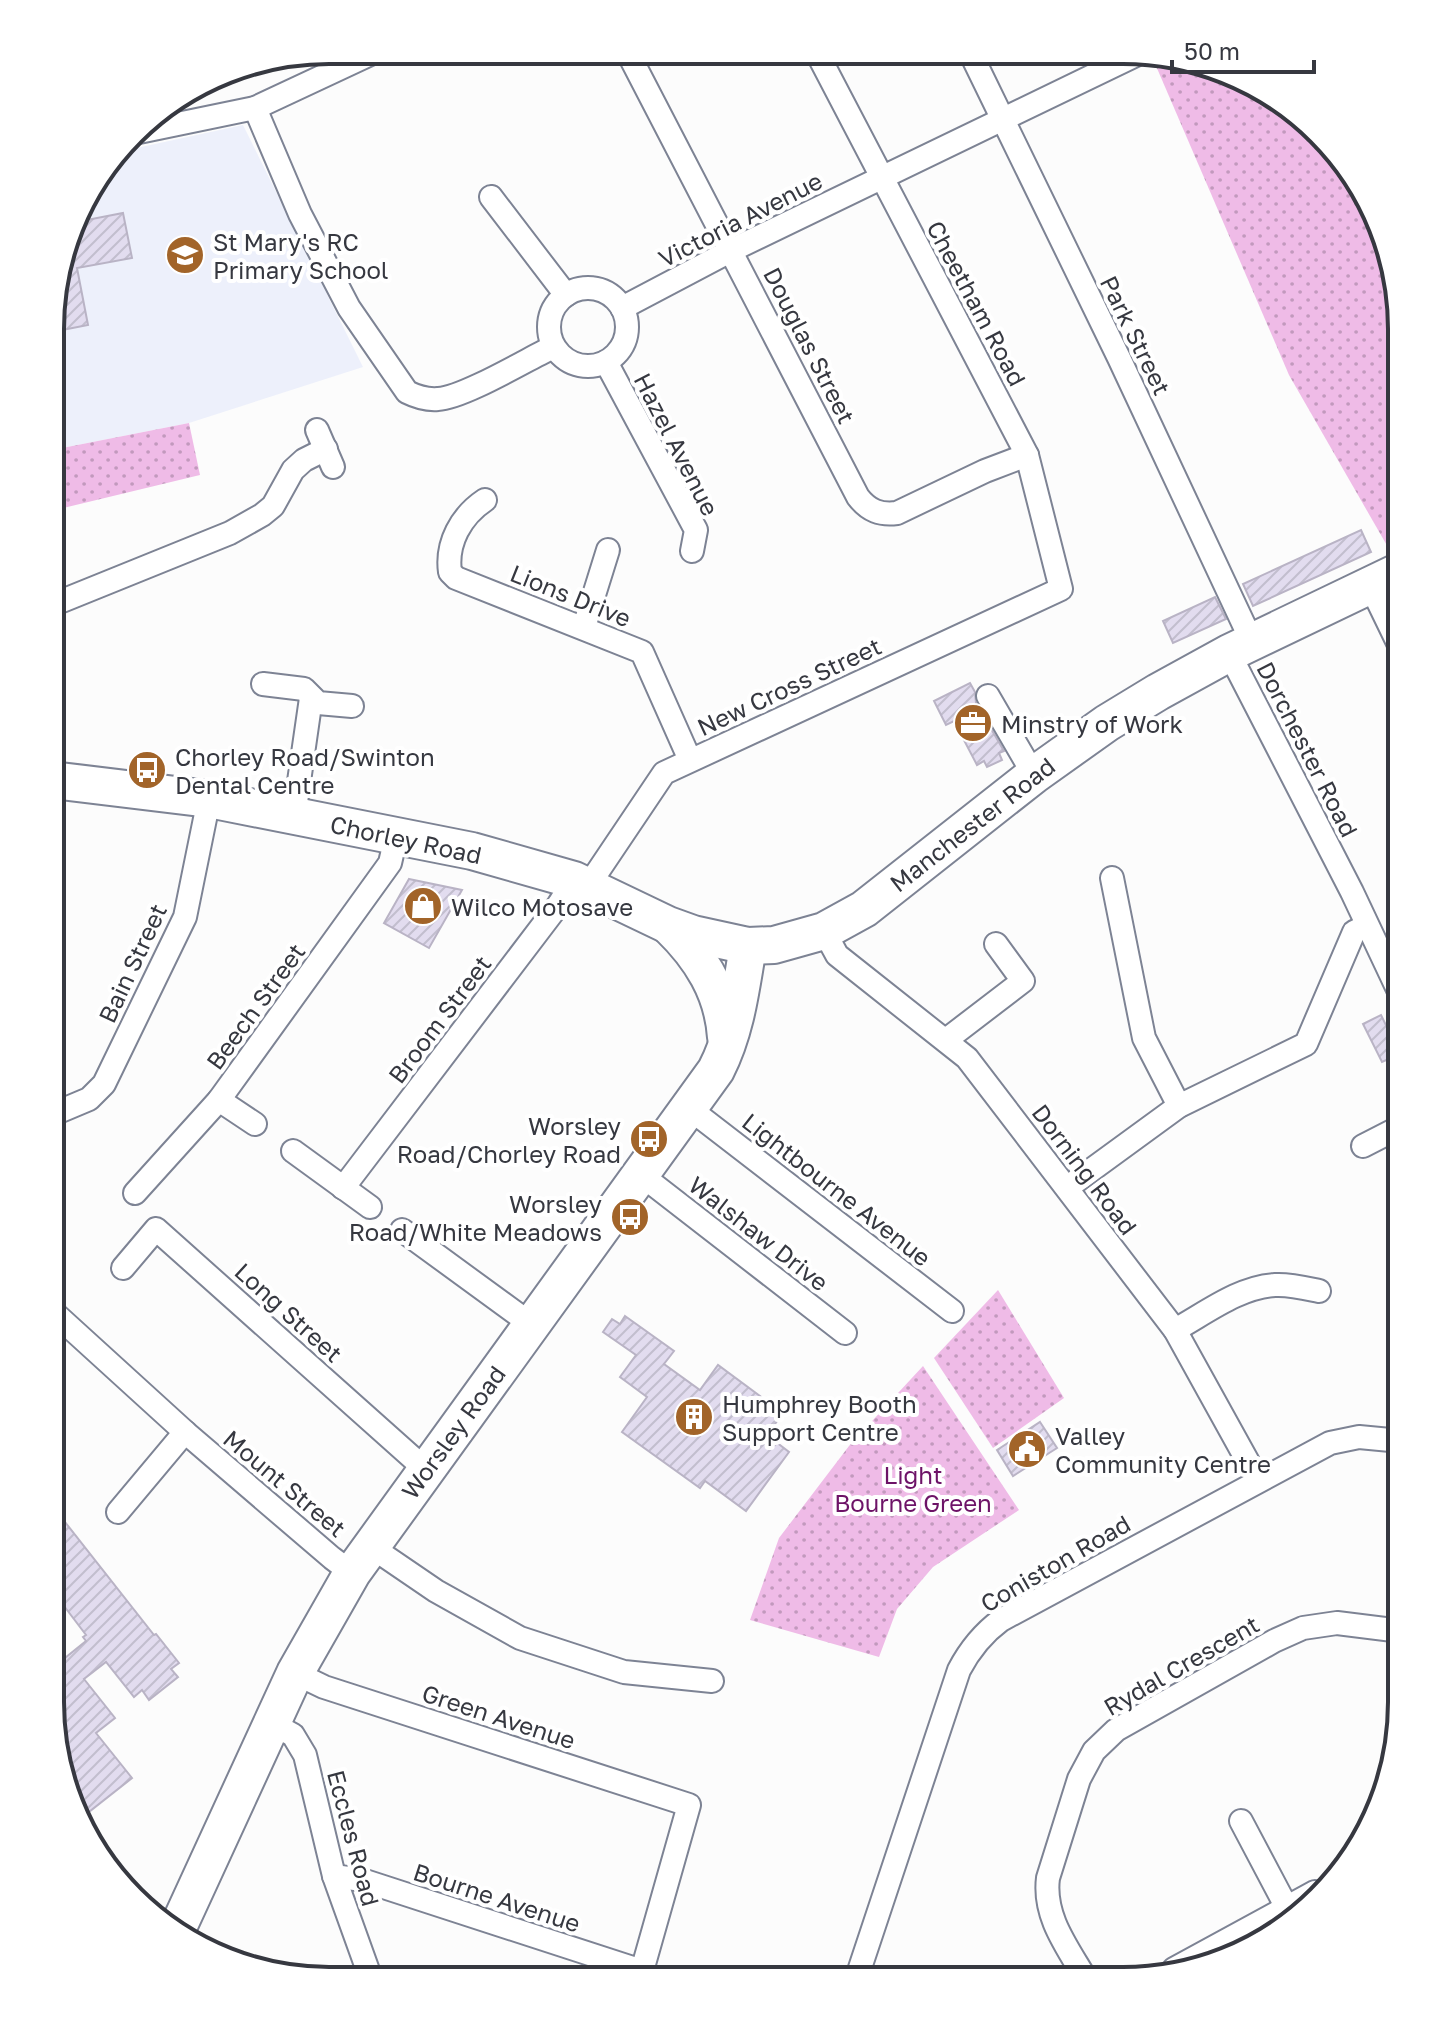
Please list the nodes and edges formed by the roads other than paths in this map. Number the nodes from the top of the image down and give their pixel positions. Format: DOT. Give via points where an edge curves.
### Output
graph roads {
  1 [pos="349,64"];
  2 [pos="634,64"];
  3 [pos="823,64"];
  4 [pos="976,64"];
  5 [pos="1117,64"];
  6 [pos="255,108"];
  7 [pos="1002,118"];
  8 [pos="156,128"];
  9 [pos="881,177"];
  10 [pos="491,197"];
  11 [pos="732,250"];
  12 [pos="566,295"];
  13 [pos="622,308"];
  14 [pos="553,347"];
  15 [pos="606,362"];
  16 [pos="325,449"];
  17 [pos="1027,455"];
  18 [pos="485,500"];
  19 [pos="608,550"];
  20 [pos="692,551"];
  21 [pos="1388,577"];
  22 [pos="1370,585"];
  23 [pos="1061,589"];
  24 [pos="64,600"];
  25 [pos="1388,622"];
  26 [pos="584,627"];
  27 [pos="1241,647"];
  28 [pos="263,684"];
  29 [pos="988,696"];
  30 [pos="311,698"];
  31 [pos="352,706"];
  32 [pos="690,760"];
  33 [pos="1034,775"];
  34 [pos="64,781"];
  35 [pos="209,799"];
  36 [pos="294,816"];
  37 [pos="396,837"];
  38 [pos="1112,878"];
  39 [pos="581,883"];
  40 [pos="668,925"];
  41 [pos="1366,926"];
  42 [pos="824,931"];
  43 [pos="996,944"];
  44 [pos="748,946"];
  45 [pos="1388,969"];
  46 [pos="946,1040"];
  47 [pos="727,1047"];
  48 [pos="219,1100"];
  49 [pos="1179,1106"];
  50 [pos="690,1109"];
  51 [pos="64,1110"];
  52 [pos="255,1124"];
  53 [pos="1387,1133"];
  54 [pos="1363,1146"];
  55 [pos="293,1151"];
  56 [pos="640,1174"];
  57 [pos="1068,1187"];
  58 [pos="343,1188"];
  59 [pos="135,1193"];
  60 [pos="370,1207"];
  61 [pos="402,1230"];
  62 [pos="123,1268"];
  63 [pos="1319,1291"];
  64 [pos="952,1311"];
  65 [pos="64,1321"];
  66 [pos="532,1325"];
  67 [pos="1175,1330"];
  68 [pos="845,1333"];
  69 [pos="185,1432"];
  70 [pos="1387,1439"];
  71 [pos="425,1469"];
  72 [pos="1258,1480"];
  73 [pos="118,1512"];
  74 [pos="361,1560"];
  75 [pos="1387,1629"];
  76 [pos="295,1673"];
  77 [pos="712,1681"];
  78 [pos="271,1723"];
  79 [pos="1241,1821"];
  80 [pos="334,1876"];
  81 [pos="1294,1904"];
  82 [pos="1287,1908"];
  83 [pos="181,1921"];
  84 [pos="1198,1956"];
  85 [pos="367,1967"];
  86 [pos="630,1967"];
  87 [pos="643,1967"];
  88 [pos="860,1967"];
  89 [pos="1079,1967"];
  1 -- 6 [label="street"];
  2 -- 11 [label="street, Douglas Street"];
  3 -- 9 [label="street, Cheetham Road"];
  4 -- 7 [label="street, Park Street"];
  5 -- 7 [label="street, Victoria Avenue"];
  6 -- 8 [label="street"];
  6 -- 14 [label="street" via="300,214 349,308 407,392 422,399 458,394"];
  7 -- 9 [label="street, Victoria Avenue"];
  7 -- 27 [label="street, Park Street"];
  9 -- 11 [label="street, Victoria Avenue"];
  9 -- 17 [label="street, Cheetham Road"];
  10 -- 12 [label="street"];
  11 -- 13 [label="street, Victoria Avenue"];
  11 -- 17 [label="street, Douglas Street" via="865,506 897,513"];
  12 -- 13 [label="street" via="578,289 603,291"];
  12 -- 14 [label="street" via="551,313"];
  13 -- 15 [label="street" via="627,320 623,344"];
  14 -- 15 [label="street" via="582,367"];
  15 -- 20 [label="street, Hazel Avenue" via="696,530"];
  16 -- 24 [label="street" via="293,470 262,515"];
  17 -- 23 [label="street, Cheetham Road"];
  18 -- 26 [label="street, Lions Drive" via="462,519 452,545 450,572"];
  19 -- 26 [label="street"];
  21 -- 22 [label="main road, Manchester Road"];
  22 -- 25 [label="street"];
  22 -- 27 [label="main road, Manchester Road"];
  23 -- 32 [label="street, New Cross Street"];
  26 -- 32 [label="street, Lions Drive" via="642,652"];
  27 -- 33 [label="main road, Manchester Road" via="1107,723"];
  27 -- 41 [label="street, Dorchester Road"];
  28 -- 30 [label="street" via="304,689"];
  29 -- 33 [label="street"];
  30 -- 31 [label="street"];
  30 -- 36 [label="street"];
  32 -- 39 [label="street, New Cross Street" via="664,773"];
  33 -- 42 [label="main road, Manchester Road" via="864,909"];
  34 -- 35 [label="main road, Chorley Road"];
  35 -- 36 [label="main road, Chorley Road"];
  35 -- 51 [label="street, Bain Street" via="185,917 104,1084 89,1099"];
  36 -- 37 [label="main road, Chorley Road"];
  37 -- 39 [label="main road, Chorley Road" via="472,851"];
  37 -- 48 [label="street, Beech Street" via="390,863"];
  38 -- 49 [label="street" via="1144,1038"];
  39 -- 40 [label="main road, Chorley Road"];
  39 -- 58 [label="street, Broom Street" via="559,904"];
  40 -- 44 [label="main road, Chorley Road"];
  40 -- 47 [label="main road" via="713,983"];
  41 -- 45 [label="street, Dorchester Road"];
  41 -- 49 [label="street" via="1354,932 1306,1044"];
  42 -- 44 [label="main road, Manchester Road"];
  42 -- 46 [label="street, Dorning Road" via="837,955"];
  43 -- 46 [label="street" via="1023,981"];
  44 -- 47 [label="main road, Worsley Road"];
  46 -- 57 [label="street, Dorning Road" via="967,1058"];
  47 -- 50 [label="main road, Worsley Road"];
  48 -- 52 [label="street"];
  48 -- 59 [label="street, Beech Street"];
  49 -- 57 [label="street"];
  50 -- 56 [label="main road, Worsley Road"];
  50 -- 64 [label="street, Lightbourne Avenue"];
  53 -- 54 [label="street"];
  55 -- 58 [label="street"];
  56 -- 66 [label="main road, Worsley Road"];
  56 -- 68 [label="street, Walshaw Drive"];
  57 -- 67 [label="street, Dorning Road"];
  58 -- 60 [label="street"];
  61 -- 66 [label="street"];
  62 -- 71 [label="street, Long Street" via="156,1229"];
  63 -- 67 [label="street" via="1262,1286"];
  65 -- 69 [label="street, Mount Street"];
  66 -- 71 [label="main road, Worsley Road"];
  67 -- 72 [label="street, Dorning Road"];
  69 -- 73 [label="street, Mount Street"];
  69 -- 74 [label="street, Mount Street" via="332,1558"];
  70 -- 72 [label="street, Coniston Road" via="1344,1439"];
  71 -- 74 [label="main road, Worsley Road"];
  72 -- 88 [label="street, Coniston Road" via="1001,1620 976,1642 959,1670"];
  74 -- 76 [label="main road, Worsley Road"];
  74 -- 77 [label="street, Mount Street" via="436,1591 520,1638 624,1672"];
  75 -- 89 [label="street, Rydal Crescent" via="1337,1623 1303,1628 1104,1739 1079,1779 1046,1890 1052,1920"];
  76 -- 78 [label="main road, Worsley Road"];
  76 -- 87 [label="street, Green Avenue" via="324,1687 689,1805"];
  78 -- 80 [label="street, Eccles Road" via="301,1745"];
  78 -- 83 [label="main road, Worsley Road"];
  79 -- 82 [label="street"];
  80 -- 85 [label="street, Eccles Road"];
  80 -- 86 [label="street, Bourne Avenue" via="362,1880"];
  81 -- 82 [label="street"];
  82 -- 84 [label="street"];
}
